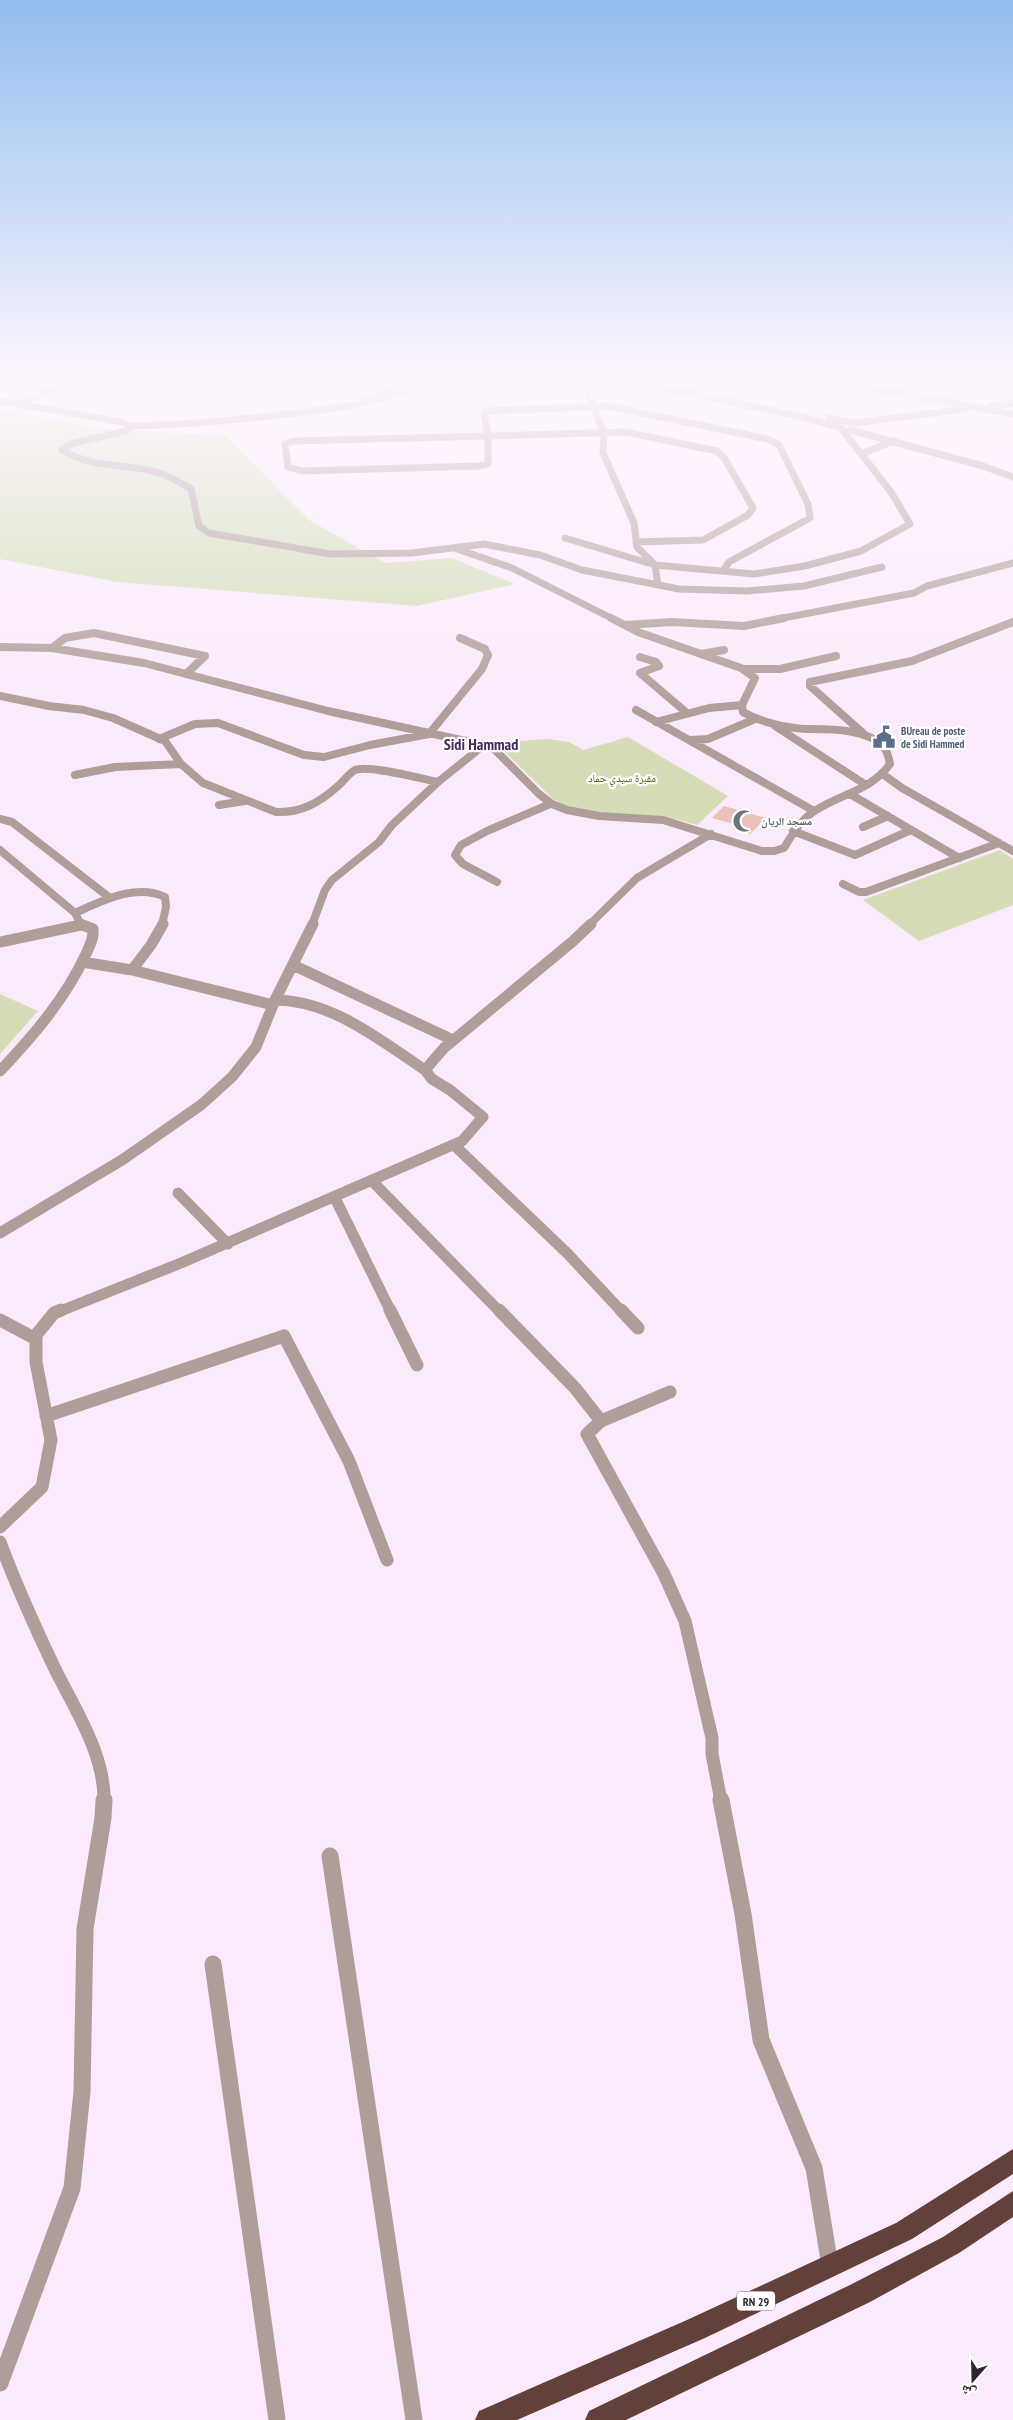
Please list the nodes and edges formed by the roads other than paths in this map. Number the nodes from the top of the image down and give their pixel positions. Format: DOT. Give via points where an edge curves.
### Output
graph roads {
  1 [pos="191,491"];
  2 [pos="620,491"];
  3 [pos="744,491"];
  4 [pos="802,491"];
  5 [pos="889,491"];
  6 [pos="565,538"];
  7 [pos="636,542"];
  8 [pos="457,549"];
  9 [pos="1013,563"];
  10 [pos="655,565"];
  11 [pos="882,567"];
  12 [pos="723,571"];
  13 [pos="658,585"];
  14 [pos="1013,622"];
  15 [pos="625,625"];
  16 [pos="460,638"];
  17 [pos="0,647"];
  18 [pos="52,648"];
  19 [pos="724,650"];
  20 [pos="700,654"];
  21 [pos="836,656"];
  22 [pos="640,657"];
  23 [pos="186,674"];
  24 [pos="757,675"];
  25 [pos="0,696"];
  26 [pos="742,705"];
  27 [pos="636,710"];
  28 [pos="688,713"];
  29 [pos="755,719"];
  30 [pos="656,722"];
  31 [pos="770,722"];
  32 [pos="429,734"];
  33 [pos="864,734"];
  34 [pos="159,738"];
  35 [pos="691,740"];
  36 [pos="484,746"];
  37 [pos="337,756"];
  38 [pos="181,764"];
  39 [pos="355,770"];
  40 [pos="75,775"];
  41 [pos="884,775"];
  42 [pos="438,782"];
  43 [pos="866,785"];
  44 [pos="850,794"];
  45 [pos="245,801"];
  46 [pos="550,804"];
  47 [pos="219,805"];
  48 [pos="814,811"];
  49 [pos="888,816"];
  50 [pos="0,819"];
  51 [pos="863,827"];
  52 [pos="911,830"];
  53 [pos="793,832"];
  54 [pos="711,834"];
  55 [pos="1008,847"];
  56 [pos="0,850"];
  57 [pos="959,858"];
  58 [pos="497,882"];
  59 [pos="843,884"];
  60 [pos="110,898"];
  61 [pos="75,913"];
  62 [pos="81,925"];
  63 [pos="0,942"];
  64 [pos="82,962"];
  65 [pos="293,965"];
  66 [pos="132,970"];
  67 [pos="274,1002"];
  68 [pos="453,1040"];
  69 [pos="425,1070"];
  70 [pos="0,1071"];
  71 [pos="454,1145"];
  72 [pos="372,1181"];
  73 [pos="178,1193"];
  74 [pos="335,1198"];
  75 [pos="0,1233"];
  76 [pos="228,1244"];
  77 [pos="0,1320"];
  78 [pos="638,1328"];
  79 [pos="36,1339"];
  80 [pos="417,1365"];
  81 [pos="670,1392"];
  82 [pos="46,1416"];
  83 [pos="601,1421"];
  84 [pos="0,1527"];
  85 [pos="0,1542"];
  86 [pos="387,1560"];
  87 [pos="330,1856"];
  88 [pos="213,1964"];
  89 [pos="1013,2160"];
  90 [pos="1013,2203"];
  91 [pos="830,2266"];
  92 [pos="0,2383"];
  93 [pos="608,2418"];
  94 [pos="277,2420"];
  95 [pos="414,2420"];
  96 [pos="488,2420"];
  1 -- 8 [label="street" via="199,526 209,533 330,554 412,554"];
  2 -- 7 [label="street" via="634,523"];
  3 -- 7 [label="street" via="753,508 748,515 703,540"];
  4 -- 12 [label="street" via="810,518 730,562"];
  5 -- 12 [label="street" via="910,524 861,551 805,566 754,574"];
  6 -- 10 [label="street"];
  7 -- 10 [label="street"];
  8 -- 13 [label="street" via="484,544 510,548 540,554 582,570"];
  8 -- 15 [label="street" via="512,568"];
  9 -- 15 [label="street" via="914,592 769,622 736,626 672,622"];
  10 -- 12 [label="street"];
  10 -- 13 [label="street"];
  11 -- 13 [label="street" via="804,586 747,591"];
  14 -- 33 [label="street" via="912,661 810,682 810,686"];
  15 -- 20 [label="street"];
  16 -- 32 [label="street" via="485,649 488,655 482,668"];
  17 -- 18 [label="street"];
  18 -- 23 [label="street" via="144,663"];
  18 -- 23 [label="street" via="57,642 94,632 205,656"];
  19 -- 20 [label="street"];
  20 -- 24 [label="street"];
  21 -- 24 [label="street"];
  22 -- 28 [label="street" via="659,666 640,673"];
  23 -- 32 [label="street"];
  24 -- 26 [label="street"];
  25 -- 34 [label="street" via="84,710 113,718"];
  26 -- 28 [label="street" via="724,705"];
  26 -- 29 [label="street" via="743,712"];
  27 -- 30 [label="street"];
  28 -- 30 [label="street"];
  29 -- 31 [label="street"];
  29 -- 35 [label="street" via="708,739"];
  30 -- 35 [label="street"];
  31 -- 33 [label="street" via="804,729 826,728"];
  31 -- 43 [label="street"];
  32 -- 36 [label="street"];
  32 -- 37 [label="street" via="370,744"];
  33 -- 41 [label="street" via="885,750 890,764"];
  34 -- 37 [label="street" via="194,724 218,724 304,755"];
  34 -- 38 [label="street"];
  35 -- 48 [label="street"];
  36 -- 42 [label="street"];
  36 -- 46 [label="street" via="494,749"];
  37 -- 39 [label="street" via="358,763 360,766"];
  38 -- 40 [label="street" via="115,767"];
  38 -- 45 [label="street" via="203,783"];
  39 -- 42 [label="street" via="374,769"];
  39 -- 45 [label="street" via="328,797 299,811 288,814 276,812"];
  41 -- 43 [label="street"];
  41 -- 55 [label="street"];
  42 -- 65 [label="street" via="392,825 379,842 332,880"];
  43 -- 44 [label="street"];
  44 -- 48 [label="street"];
  44 -- 49 [label="street"];
  45 -- 47 [label="street"];
  46 -- 54 [label="street" via="595,816 674,822"];
  46 -- 58 [label="street" via="461,845 455,855 463,864"];
  48 -- 53 [label="street"];
  49 -- 51 [label="street"];
  49 -- 52 [label="street"];
  50 -- 60 [label="street" via="12,822"];
  52 -- 53 [label="street" via="855,856"];
  52 -- 57 [label="street"];
  53 -- 54 [label="street" via="784,848 769,852"];
  54 -- 68 [label="street" via="637,878 572,942"];
  55 -- 57 [label="street"];
  56 -- 61 [label="street"];
  57 -- 59 [label="street" via="866,892"];
  60 -- 61 [label="street"];
  60 -- 66 [label="street" via="147,891 165,897 166,917"];
  61 -- 62 [label="street"];
  62 -- 63 [label="street"];
  62 -- 64 [label="street" via="93,929 94,936"];
  64 -- 66 [label="street"];
  64 -- 70 [label="street" via="55,1010"];
  65 -- 67 [label="street"];
  65 -- 68 [label="street"];
  66 -- 67 [label="street"];
  67 -- 69 [label="street" via="301,1002 319,1008 366,1031"];
  67 -- 75 [label="street" via="256,1047 232,1077 201,1105 122,1160"];
  68 -- 69 [label="street"];
  69 -- 71 [label="street" via="483,1117 462,1141"];
  71 -- 72 [label="street"];
  71 -- 78 [label="street" via="568,1254"];
  72 -- 74 [label="street"];
  72 -- 83 [label="street" via="575,1388"];
  73 -- 76 [label="street"];
  74 -- 76 [label="street"];
  74 -- 80 [label="street"];
  76 -- 79 [label="street" via="54,1313"];
  77 -- 79 [label="street"];
  79 -- 82 [label="street" via="36,1362"];
  81 -- 83 [label="street"];
  82 -- 84 [label="street" via="51,1440 42,1488"];
  82 -- 86 [label="street" via="284,1336 349,1461"];
  83 -- 91 [label="street" via="587,1434 664,1574 685,1621 712,1738 712,1754 743,1914 761,2040 814,2168"];
  85 -- 92 [label="street" via="18,1590 94,1750 104,1788 85,1929 82,2092 72,2188"];
  87 -- 95 [label="street"];
  88 -- 94 [label="street"];
  89 -- 91 [label="highway, RN 29" via="904,2231"];
  90 -- 93 [label="highway" via="951,2245 861,2293"];
  91 -- 96 [label="highway, RN 29"];
}
